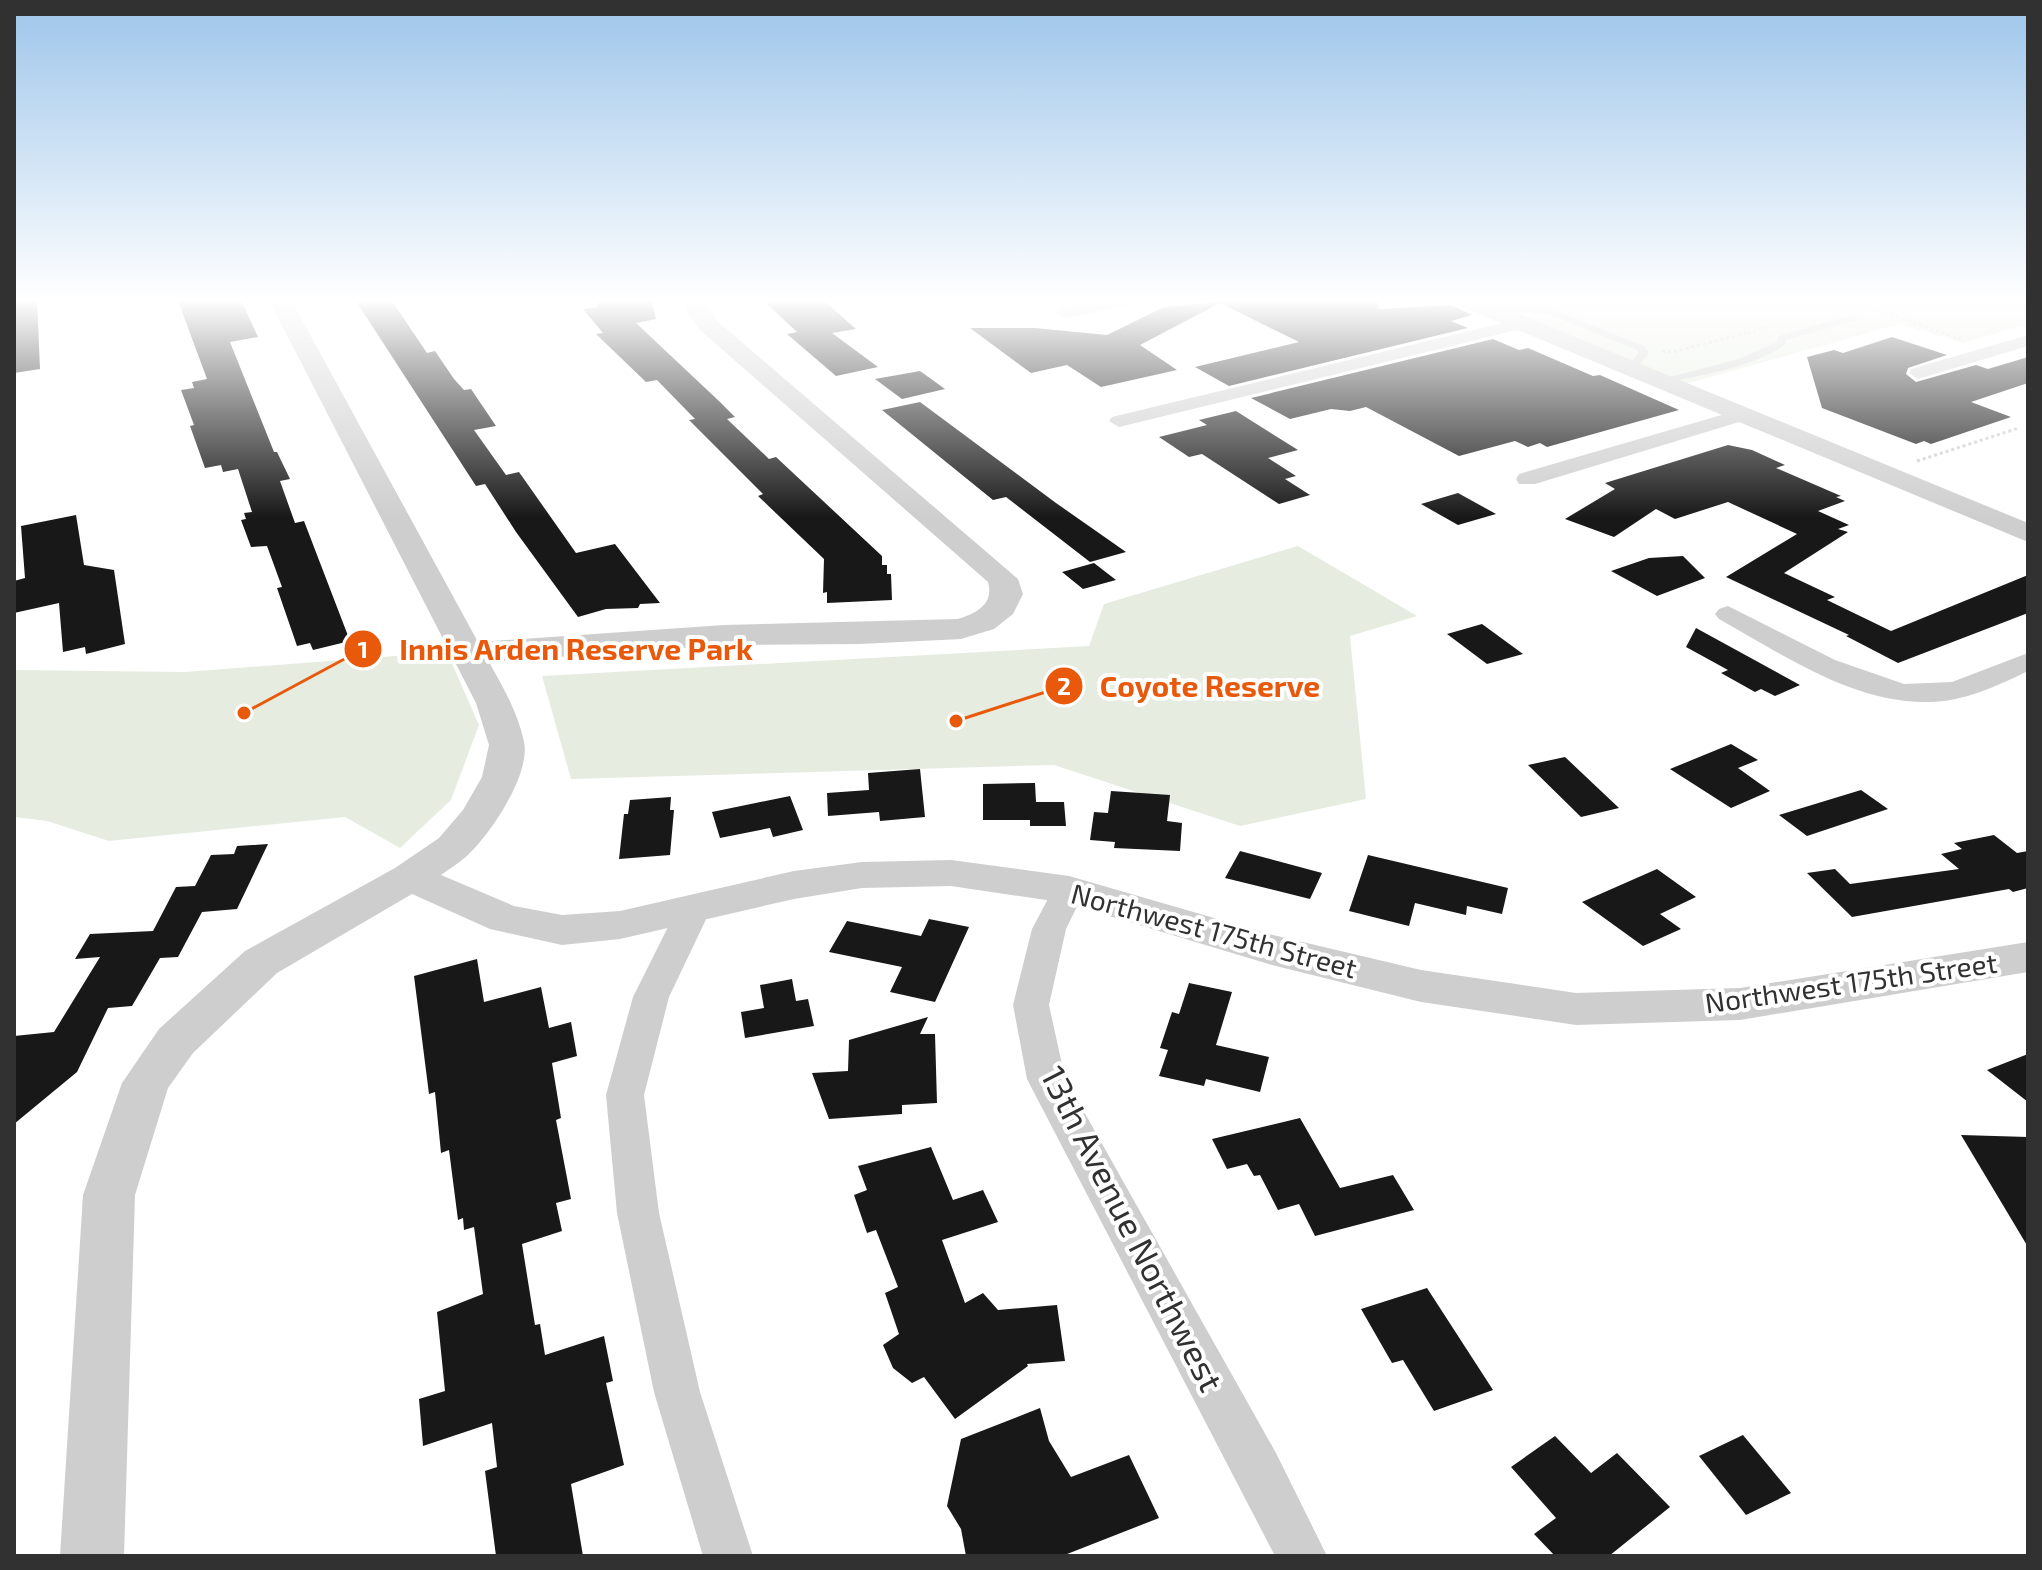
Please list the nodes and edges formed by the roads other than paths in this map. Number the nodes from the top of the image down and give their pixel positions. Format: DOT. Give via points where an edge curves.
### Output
graph roads {
  1 [pos="318,371"];
  2 [pos="762,371"];
  3 [pos="1324,371"];
  4 [pos="1643,371"];
  5 [pos="1696,371"];
  6 [pos="1924,371"];
  7 [pos="1918,373"];
  8 [pos="1664,380"];
  9 [pos="1742,415"];
  10 [pos="1119,421"];
  11 [pos="1527,479"];
  12 [pos="2028,533"];
  13 [pos="1728,614"];
  14 [pos="468,653"];
  15 [pos="2028,661"];
  16 [pos="410,877"];
  17 [pos="1069,890"];
  18 [pos="693,911"];
  19 [pos="2028,957"];
  20 [pos="92,1556"];
  21 [pos="728,1556"];
  22 [pos="1302,1556"];
  1 -- 14 [label="street"];
  2 -- 14 [label="street" via="1003,579 1007,594 1002,607 983,622 961,629 724,635"];
  3 -- 10 [label="street"];
  4 -- 8 [label="street"];
  5 -- 8 [label="lane"];
  6 -- 7 [label="street"];
  8 -- 9 [label="street"];
  9 -- 11 [label="street"];
  9 -- 12 [label="street"];
  13 -- 15 [label="street" via="1857,678 1895,690 1926,694 1981,683"];
  14 -- 16 [label="street" via="494,703 507,745 501,777 453,847"];
  16 -- 18 [label="street, Northwest 175th Street" via="505,919 562,930"];
  16 -- 20 [label="street" via="261,962 176,1041 146,1083 109,1195"];
  17 -- 18 [label="street, Northwest 175th Street" via="951,873 862,875 794,885"];
  17 -- 19 [label="street, Northwest 175th Street" via="1272,950 1421,986 1576,1009 1740,1004"];
  17 -- 22 [label="street, 13th Avenue Northwest" via="1049,929 1031,1005 1046,1079"];
  18 -- 21 [label="street" via="651,997 625,1095 638,1213 677,1392"];
}
